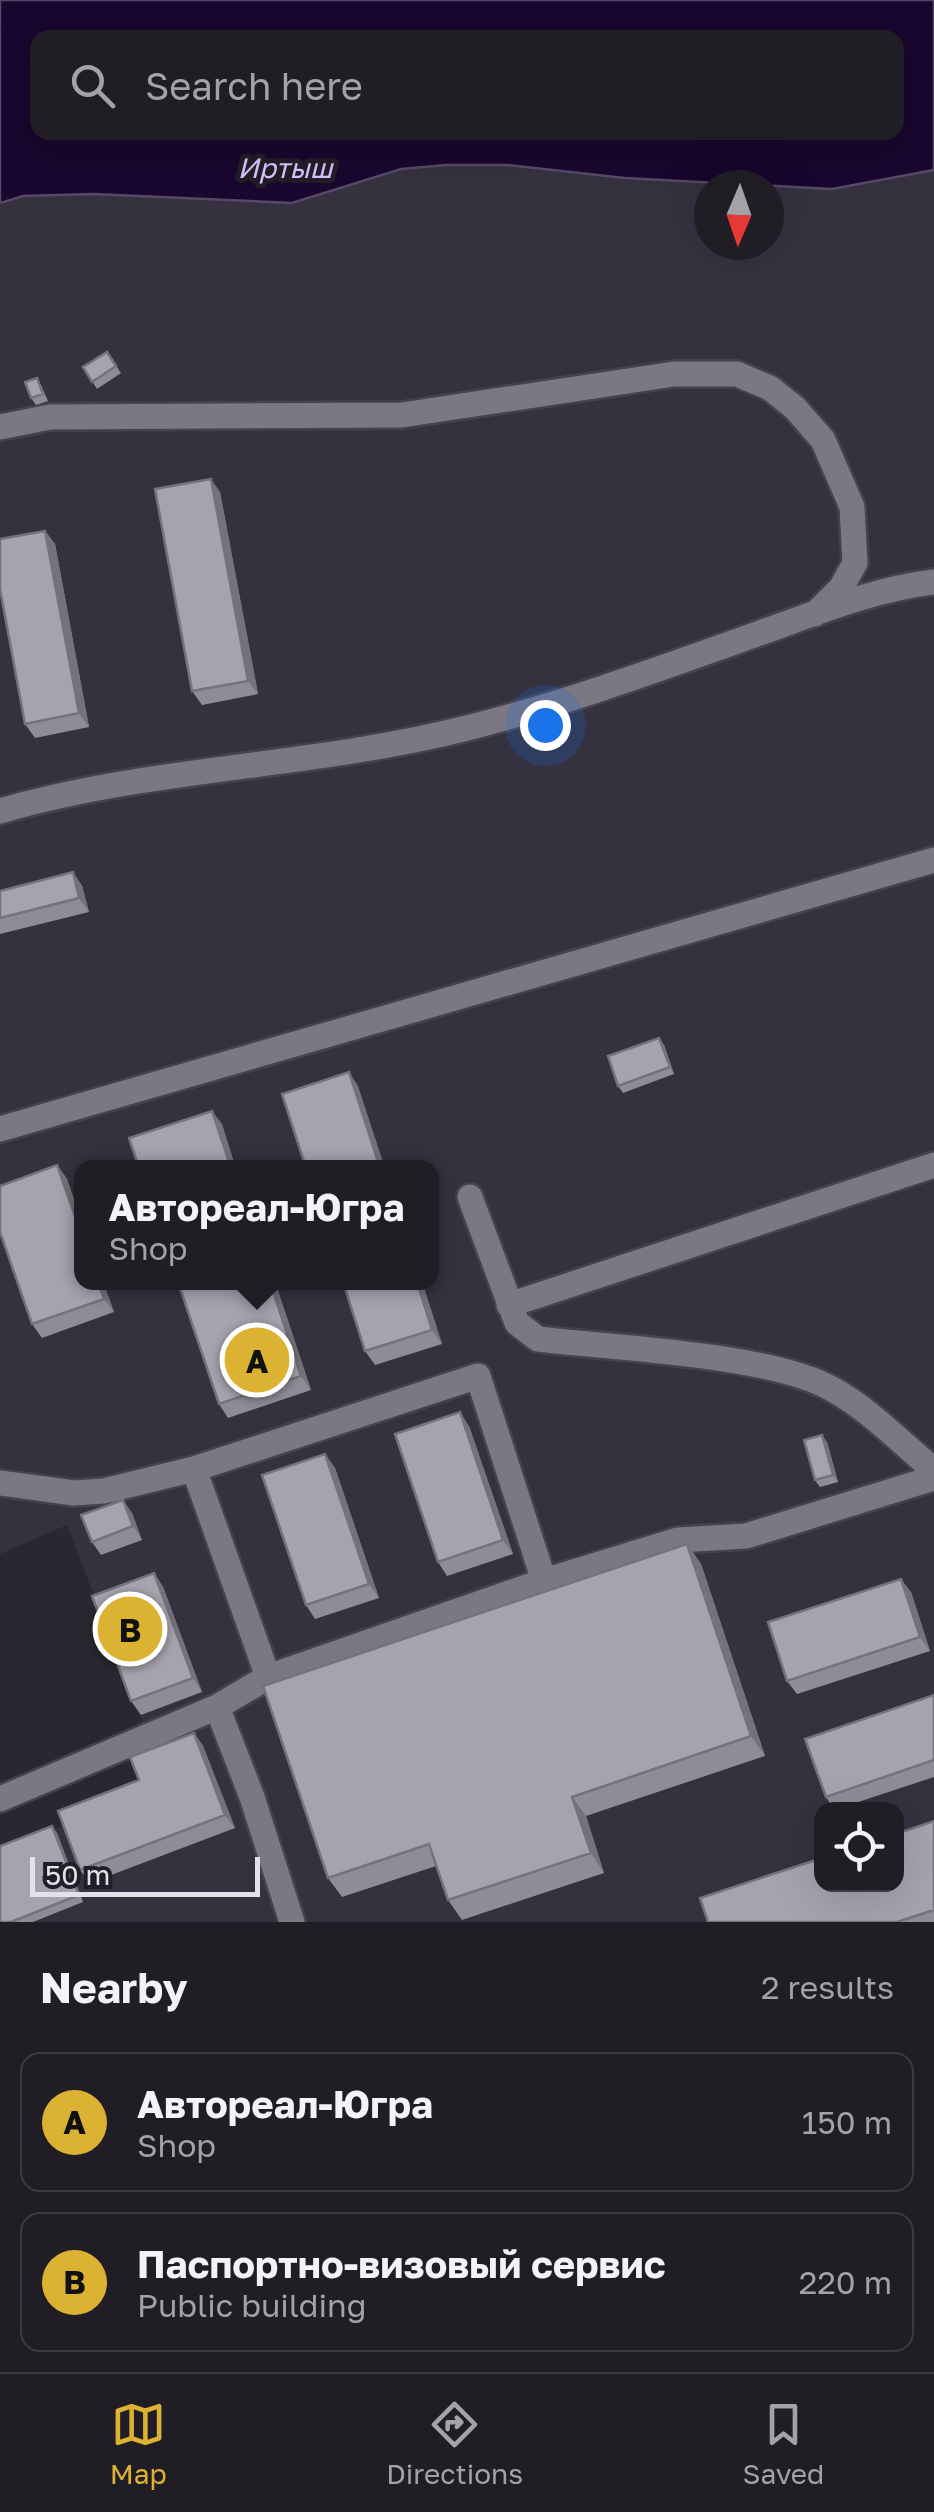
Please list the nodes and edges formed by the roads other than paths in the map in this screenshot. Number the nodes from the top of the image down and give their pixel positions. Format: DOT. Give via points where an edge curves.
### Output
graph roads {
  1 [pos="0,427"];
  2 [pos="934,582"];
  3 [pos="815,614"];
  4 [pos="0,810"];
  5 [pos="934,860"];
  6 [pos="0,1129"];
  7 [pos="934,1165"];
  8 [pos="470,1197"];
  9 [pos="509,1305"];
  10 [pos="194,1469"];
  11 [pos="934,1474"];
  12 [pos="0,1483"];
  13 [pos="544,1581"];
  14 [pos="268,1677"];
  15 [pos="217,1708"];
  16 [pos="0,1800"];
  17 [pos="292,1922"];
  1 -- 3 [label="lane" via="50,417 402,415 674,374 738,374 795,408 822,440 852,507 854,563 842,588"];
  2 -- 3 [label="lane"];
  3 -- 4 [label="lane" via="552,706 461,730 130,781"];
  5 -- 6 [label="lane"];
  7 -- 9 [label="lane"];
  8 -- 9 [label="lane"];
  9 -- 11 [label="lane" via="538,1339 808,1378 850,1400"];
  10 -- 12 [label="lane" via="104,1491"];
  10 -- 13 [label="lane" via="478,1376"];
  10 -- 14 [label="lane"];
  11 -- 13 [label="lane" via="746,1536 678,1540"];
  13 -- 14 [label="lane"];
  14 -- 15 [label="lane"];
  15 -- 16 [label="lane"];
  15 -- 17 [label="lane"];
}
